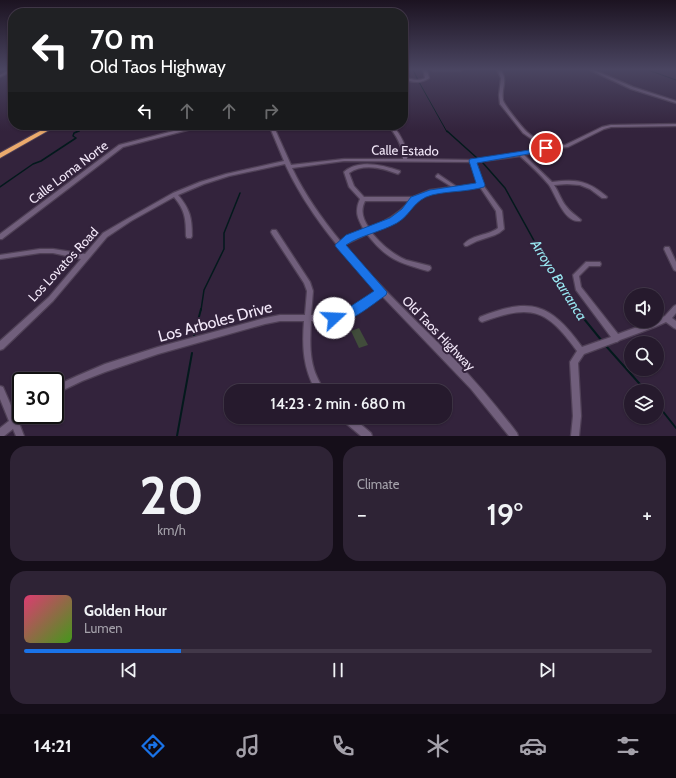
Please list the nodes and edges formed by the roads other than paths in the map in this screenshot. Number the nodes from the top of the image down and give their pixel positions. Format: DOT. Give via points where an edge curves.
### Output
graph roads {
  1 [pos="501,90"];
  2 [pos="639,90"];
  3 [pos="676,102"];
  4 [pos="676,125"];
  5 [pos="39,130"];
  6 [pos="47,130"];
  7 [pos="183,130"];
  8 [pos="273,130"];
  9 [pos="395,130"];
  10 [pos="546,148"];
  11 [pos="0,152"];
  12 [pos="521,154"];
  13 [pos="0,156"];
  14 [pos="405,161"];
  15 [pos="473,161"];
  16 [pos="288,164"];
  17 [pos="398,172"];
  18 [pos="438,176"];
  19 [pos="551,184"];
  20 [pos="481,185"];
  21 [pos="456,188"];
  22 [pos="175,194"];
  23 [pos="604,198"];
  24 [pos="363,199"];
  25 [pos="414,199"];
  26 [pos="578,220"];
  27 [pos="368,230"];
  28 [pos="274,232"];
  29 [pos="189,236"];
  30 [pos="0,237"];
  31 [pos="467,244"];
  32 [pos="340,245"];
  33 [pos="666,249"];
  34 [pos="0,257"];
  35 [pos="86,257"];
  36 [pos="598,264"];
  37 [pos="428,268"];
  38 [pos="676,268"];
  39 [pos="382,292"];
  40 [pos="676,308"];
  41 [pos="308,318"];
  42 [pos="667,318"];
  43 [pos="482,319"];
  44 [pos="676,326"];
  45 [pos="614,340"];
  46 [pos="0,346"];
  47 [pos="581,351"];
  48 [pos="315,384"];
  49 [pos="64,385"];
  50 [pos="0,390"];
  51 [pos="12,417"];
  52 [pos="12,423"];
  53 [pos="15,424"];
  54 [pos="353,424"];
  55 [pos="0,434"];
  56 [pos="20,436"];
  57 [pos="368,436"];
  58 [pos="514,436"];
  59 [pos="575,436"];
  1 -- 10 [label="street" via="502,104 525,132"];
  2 -- 3 [label="street"];
  4 -- 10 [label="street, Calle Estado" via="611,126 566,146"];
  5 -- 11 [label="highway"];
  6 -- 13 [label="highway"];
  7 -- 30 [label="street, Calle Loma Norte" via="121,146"];
  8 -- 16 [label="street, Old Taos Highway"];
  9 -- 14 [label="street" via="406,154"];
  10 -- 12 [label="street, Calle Estado"];
  12 -- 15 [label="street, Calle Estado"];
  12 -- 19 [label="street"];
  14 -- 15 [label="street, Calle Estado"];
  14 -- 16 [label="street, Calle Estado" via="344,160"];
  15 -- 20 [label="street"];
  16 -- 22 [label="street, Los Lovatos Road" via="228,175"];
  16 -- 32 [label="street, Old Taos Highway" via="311,206"];
  17 -- 24 [label="street" via="384,168 351,168 346,172 347,177 352,188"];
  18 -- 21 [label="street"];
  19 -- 23 [label="street" via="586,183"];
  19 -- 26 [label="street" via="562,207"];
  20 -- 21 [label="street"];
  20 -- 31 [label="street" via="499,211 501,229 495,234 474,238"];
  21 -- 25 [label="street" via="430,192"];
  22 -- 29 [label="street" via="189,214"];
  22 -- 35 [label="street, Los Lovatos Road" via="105,235"];
  24 -- 25 [label="street"];
  24 -- 27 [label="street" via="358,212"];
  25 -- 27 [label="street" via="393,221"];
  27 -- 32 [label="street"];
  27 -- 37 [label="street" via="383,249 394,257"];
  28 -- 41 [label="street" via="307,282 310,291"];
  32 -- 39 [label="street, Old Taos Highway"];
  33 -- 38 [label="street"];
  34 -- 35 [label="street" via="53,251"];
  35 -- 46 [label="street, Los Lovatos Road" via="51,299"];
  36 -- 45 [label="street" via="588,264 576,275 578,288"];
  39 -- 41 [label="street, Los Arboles Drive" via="348,314 334,318"];
  39 -- 58 [label="street, Old Taos Highway" via="474,387"];
  40 -- 42 [label="street"];
  41 -- 48 [label="street" via="307,364"];
  41 -- 49 [label="street, Los Arboles Drive" via="264,321 105,367"];
  42 -- 44 [label="street"];
  42 -- 45 [label="street"];
  43 -- 47 [label="street" via="505,310 540,310 566,329"];
  45 -- 47 [label="street"];
  47 -- 59 [label="street" via="574,362 577,416"];
  50 -- 51 [label="street"];
  52 -- 55 [label="street"];
  53 -- 56 [label="street"];
  54 -- 57 [label="street"];
}
